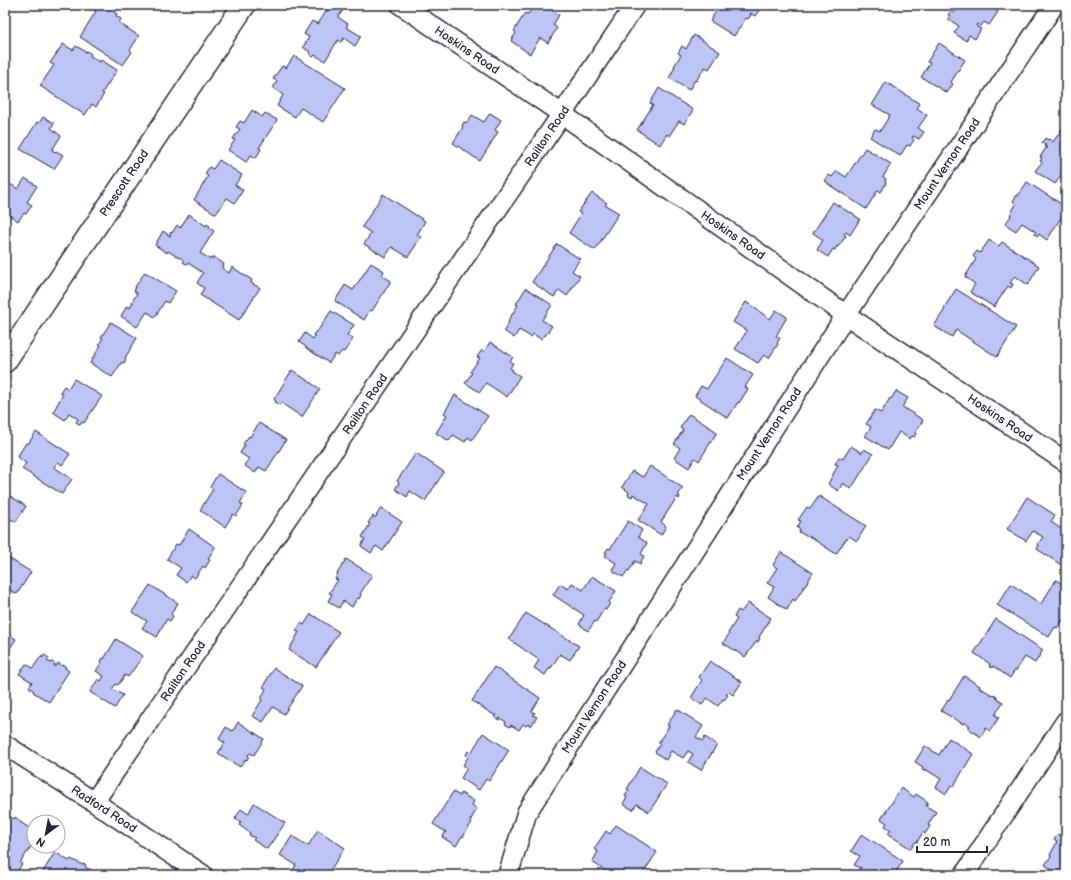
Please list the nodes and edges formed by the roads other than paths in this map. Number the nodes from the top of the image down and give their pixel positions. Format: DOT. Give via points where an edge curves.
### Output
graph roads {
  1 [pos="244,5"];
  2 [pos="402,5"];
  3 [pos="635,5"];
  4 [pos="1054,5"];
  5 [pos="562,114"];
  6 [pos="846,315"];
  7 [pos="5,361"];
  8 [pos="1066,462"];
  9 [pos="1066,721"];
  10 [pos="5,745"];
  11 [pos="94,802"];
  12 [pos="203,875"];
  13 [pos="508,875"];
  14 [pos="964,875"];
  1 -- 7 [label="main road, Prescott Road"];
  2 -- 5 [label="street, Hoskins Road"];
  3 -- 5 [label="street, Railton Road"];
  4 -- 6 [label="street, Mount Vernon Road"];
  5 -- 6 [label="street, Hoskins Road"];
  5 -- 11 [label="street, Railton Road"];
  6 -- 8 [label="street, Hoskins Road"];
  6 -- 13 [label="street, Mount Vernon Road" via="527,812"];
  9 -- 14 [label="street"];
  10 -- 11 [label="street, Radford Road"];
  11 -- 12 [label="street, Radford Road"];
}
